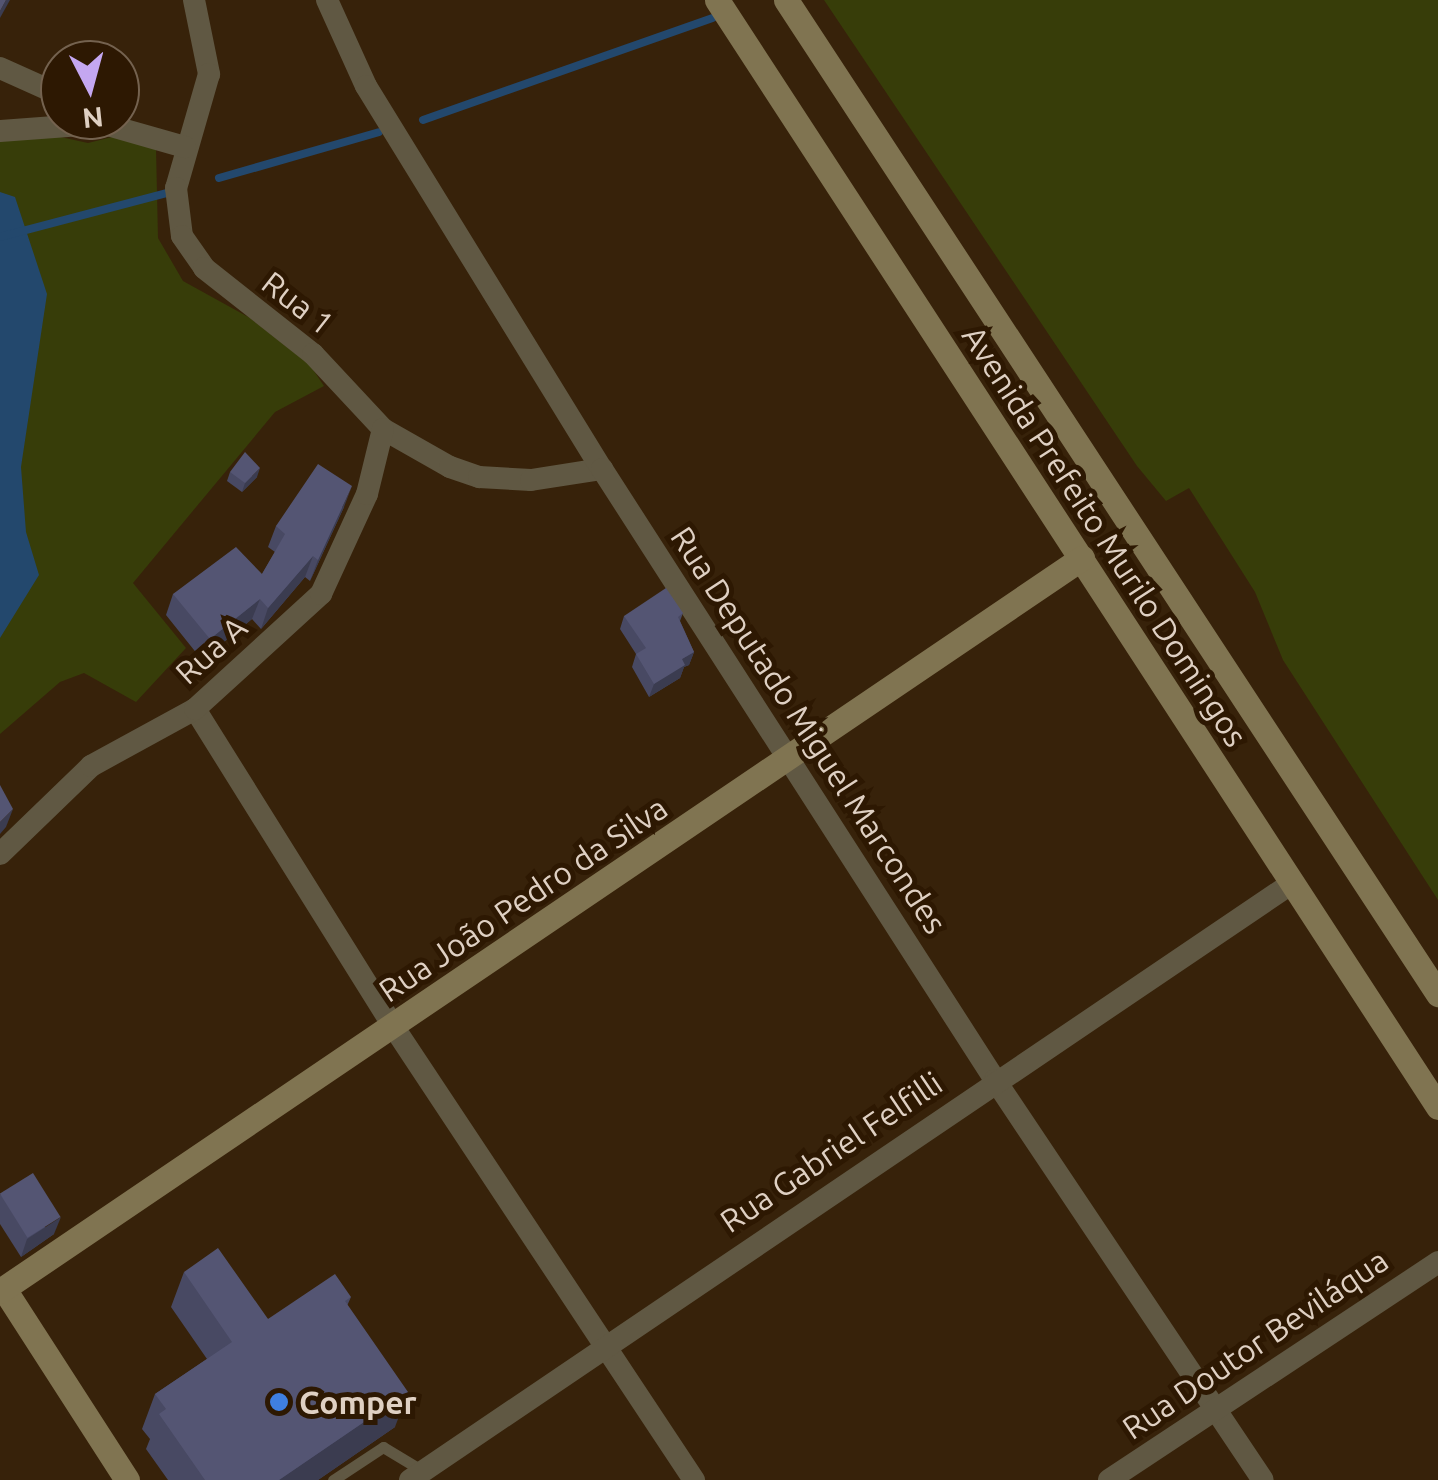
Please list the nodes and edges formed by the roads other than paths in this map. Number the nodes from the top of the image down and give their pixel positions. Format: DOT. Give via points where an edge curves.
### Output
graph roads {
  1 [pos="194,0"];
  2 [pos="327,0"];
  3 [pos="718,0"];
  4 [pos="786,0"];
  5 [pos="0,68"];
  6 [pos="40,86"];
  7 [pos="40,127"];
  8 [pos="0,131"];
  9 [pos="140,135"];
  10 [pos="185,147"];
  11 [pos="383,429"];
  12 [pos="602,469"];
  13 [pos="1082,558"];
  14 [pos="194,709"];
  15 [pos="790,756"];
  16 [pos="0,854"];
  17 [pos="1292,882"];
  18 [pos="1438,994"];
  19 [pos="393,1026"];
  20 [pos="995,1080"];
  21 [pos="1438,1107"];
  22 [pos="1438,1262"];
  23 [pos="1,1288"];
  24 [pos="605,1348"];
  25 [pos="1216,1407"];
  26 [pos="415,1477"];
  27 [pos="127,1480"];
  28 [pos="333,1480"];
  29 [pos="694,1480"];
  30 [pos="1109,1480"];
  31 [pos="1264,1480"];
  1 -- 10 [label="street, Rua 1" via="210,56"];
  2 -- 12 [label="street, Rua Deputado Miguel Marcondes" via="366,86"];
  3 -- 13 [label="main road, Avenida Prefeito Murilo Domingos"];
  4 -- 18 [label="main road, Avenida Prefeito Murilo Domingos"];
  5 -- 6 [label="street"];
  7 -- 8 [label="street"];
  9 -- 10 [label="street"];
  10 -- 11 [label="street, Rua 1" via="176,188 182,236 204,268 313,354"];
  11 -- 12 [label="street, Rua 1" via="479,477 532,480"];
  11 -- 14 [label="street, Rua A" via="366,494 321,594"];
  12 -- 15 [label="street, Rua Deputado Miguel Marcondes"];
  13 -- 15 [label="main road, Rua João Pedro da Silva"];
  13 -- 17 [label="main road, Avenida Prefeito Murilo Domingos"];
  14 -- 16 [label="street, Rua A" via="92,766"];
  14 -- 19 [label="street"];
  15 -- 19 [label="main road, Rua João Pedro da Silva"];
  15 -- 20 [label="street, Rua Deputado Miguel Marcondes"];
  17 -- 20 [label="street, Rua Gabriel Felfilli"];
  17 -- 21 [label="main road, Avenida Prefeito Murilo Domingos"];
  19 -- 23 [label="main road, Rua João Pedro da Silva"];
  19 -- 24 [label="street"];
  20 -- 24 [label="street, Rua Gabriel Felfilli"];
  20 -- 25 [label="street, Rua Deputado Miguel Marcondes"];
  22 -- 25 [label="street, Rua Doutor Beviláqua"];
  23 -- 27 [label="main road"];
  24 -- 26 [label="street, Rua Gabriel Felfilli"];
  24 -- 29 [label="street"];
  25 -- 30 [label="street, Rua Doutor Beviláqua"];
  25 -- 31 [label="street, Rua Deputado Miguel Marcondes"];
  26 -- 28 [label="lane" via="383,1448"];
}
